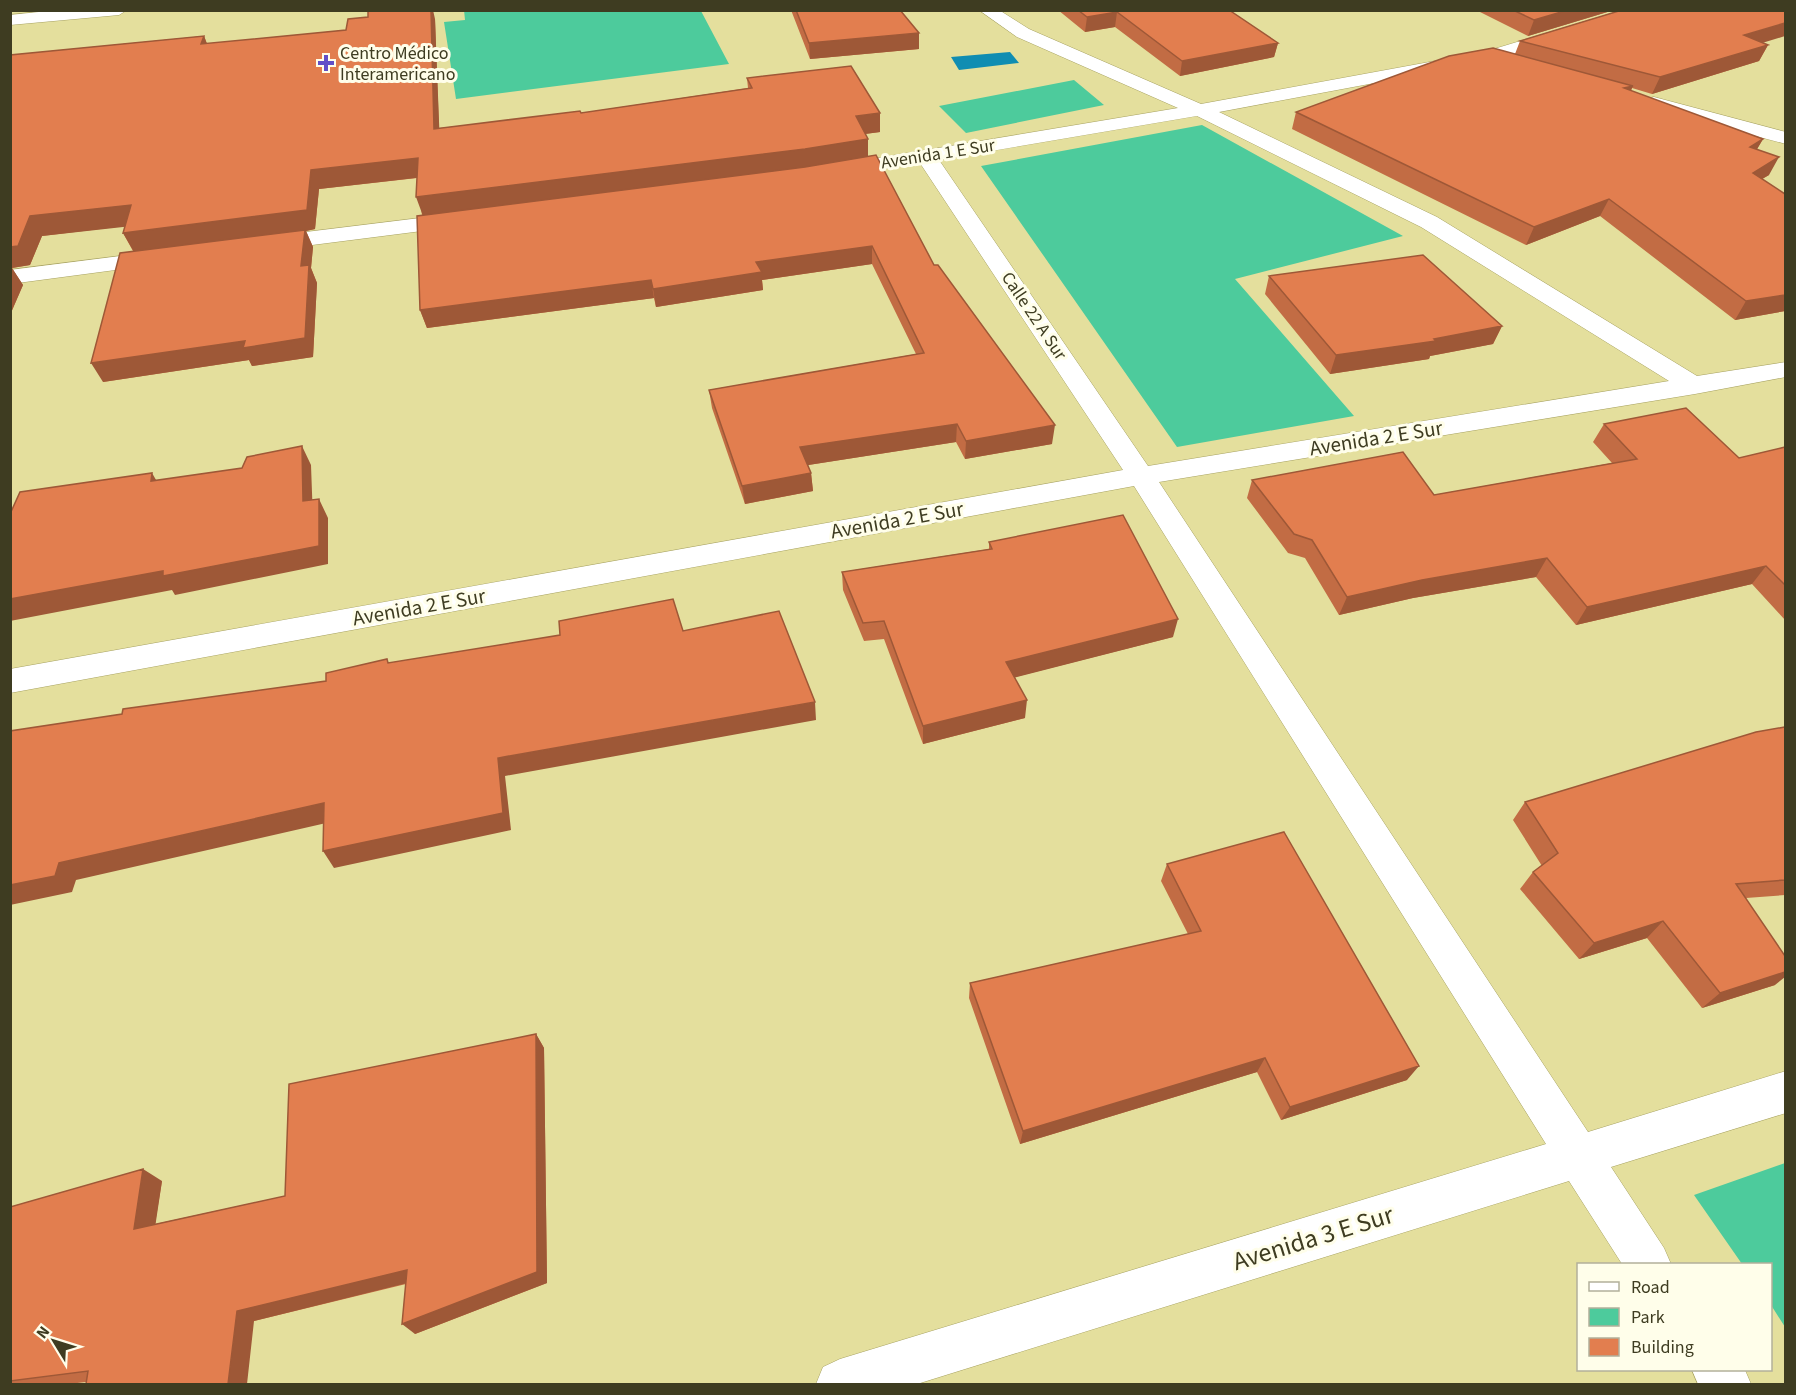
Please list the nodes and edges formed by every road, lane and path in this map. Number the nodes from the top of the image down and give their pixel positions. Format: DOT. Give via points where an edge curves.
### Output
graph roads {
  1 [pos="119,10"];
  2 [pos="987,10"];
  3 [pos="1642,10"];
  4 [pos="10,20"];
  5 [pos="1487,57"];
  6 [pos="1521,66"];
  7 [pos="1636,98"];
  8 [pos="1199,110"];
  9 [pos="1785,138"];
  10 [pos="926,156"];
  11 [pos="817,174"];
  12 [pos="486,216"];
  13 [pos="248,247"];
  14 [pos="177,256"];
  15 [pos="10,277"];
  16 [pos="1785,369"];
  17 [pos="1695,386"];
  18 [pos="1141,476"];
  19 [pos="10,681"];
  20 [pos="1785,1092"];
  21 [pos="1578,1156"];
  22 [pos="1647,1263"];
  23 [pos="1717,1371"];
  24 [pos="840,1384"];
  25 [pos="1726,1384"];
  1 -- 4 [label="main road"];
  2 -- 8 [label="main road" via="1023,33"];
  3 -- 5 [label="main road, Avenida 1 E Sur"];
  5 -- 6 [label="main road"];
  5 -- 8 [label="main road, Avenida 1 E Sur"];
  7 -- 9 [label="main road"];
  8 -- 10 [label="main road, Avenida 1 E Sur"];
  8 -- 17 [label="main road" via="1429,222"];
  10 -- 11 [label="main road, Avenida 1 E Sur"];
  10 -- 18 [label="main road, Calle 22 A Sur"];
  12 -- 13 [label="main road"];
  14 -- 15 [label="main road"];
  16 -- 17 [label="main road, Avenida 2 E Sur"];
  17 -- 18 [label="main road, Avenida 2 E Sur"];
  18 -- 19 [label="main road, Avenida 2 E Sur"];
  18 -- 21 [label="main road, Calle 22 A Sur"];
  20 -- 21 [label="main road, Avenida 3 E Sur"];
  21 -- 22 [label="main road, Calle 22 A Sur"];
  21 -- 24 [label="main road, Avenida 3 E Sur"];
  23 -- 25 [label="main road"];
}
